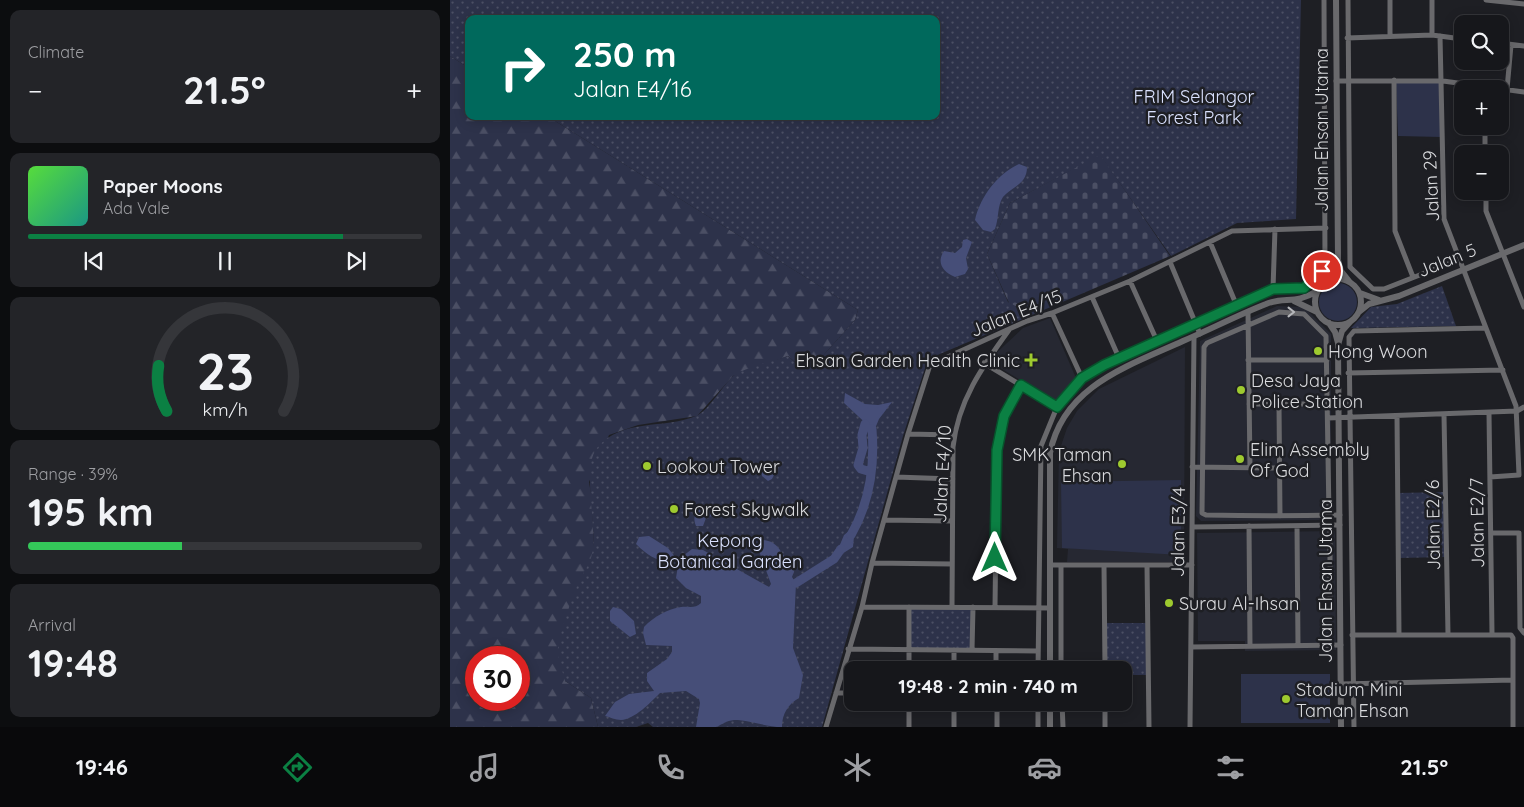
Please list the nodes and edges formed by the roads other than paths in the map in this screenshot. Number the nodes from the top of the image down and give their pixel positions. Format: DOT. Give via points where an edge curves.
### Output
graph roads {
  1 [pos="1324,0"];
  2 [pos="1336,0"];
  3 [pos="1348,0"];
  4 [pos="1390,0"];
  5 [pos="1432,0"];
  6 [pos="1486,0"];
  7 [pos="1524,4"];
  8 [pos="1432,35"];
  9 [pos="1390,36"];
  10 [pos="1440,36"];
  11 [pos="1347,38"];
  12 [pos="1454,38"];
  13 [pos="1509,44"];
  14 [pos="1512,45"];
  15 [pos="1524,46"];
  16 [pos="1348,80"];
  17 [pos="1394,80"];
  18 [pos="1508,80"];
  19 [pos="1336,81"];
  20 [pos="1442,81"];
  21 [pos="1454,83"];
  22 [pos="1509,89"];
  23 [pos="1524,92"];
  24 [pos="1326,169"];
  25 [pos="1336,169"];
  26 [pos="1486,200"];
  27 [pos="1326,228"];
  28 [pos="1275,229"];
  29 [pos="1210,242"];
  30 [pos="1524,245"];
  31 [pos="1502,254"];
  32 [pos="1338,260"];
  33 [pos="1458,260"];
  34 [pos="1170,262"];
  35 [pos="1462,270"];
  36 [pos="1413,277"];
  37 [pos="1329,280"];
  38 [pos="1130,281"];
  39 [pos="1349,281"];
  40 [pos="1273,289"];
  41 [pos="1317,291"];
  42 [pos="1360,292"];
  43 [pos="1092,297"];
  44 [pos="1381,300"];
  45 [pos="1294,301"];
  46 [pos="1236,304"];
  47 [pos="1524,307"];
  48 [pos="1317,312"];
  49 [pos="1359,312"];
  50 [pos="1052,313"];
  51 [pos="1248,313"];
  52 [pos="1328,322"];
  53 [pos="1350,322"];
  54 [pos="1197,323"];
  55 [pos="1248,324"];
  56 [pos="1011,328"];
  57 [pos="1486,328"];
  58 [pos="1197,335"];
  59 [pos="1157,341"];
  60 [pos="1338,344"];
  61 [pos="1119,358"];
  62 [pos="1248,360"];
  63 [pos="1327,360"];
  64 [pos="984,363"];
  65 [pos="1503,370"];
  66 [pos="1348,372"];
  67 [pos="1082,378"];
  68 [pos="1021,385"];
  69 [pos="1249,404"];
  70 [pos="1279,404"];
  71 [pos="1327,404"];
  72 [pos="1057,407"];
  73 [pos="1524,407"];
  74 [pos="1517,411"];
  75 [pos="1489,413"];
  76 [pos="1444,415"];
  77 [pos="1397,416"];
  78 [pos="1328,418"];
  79 [pos="1339,418"];
  80 [pos="1349,418"];
  81 [pos="1524,418"];
  82 [pos="908,434"];
  83 [pos="954,435"];
  84 [pos="1040,451"];
  85 [pos="1050,453"];
  86 [pos="1192,467"];
  87 [pos="1202,467"];
  88 [pos="1250,468"];
  89 [pos="1279,468"];
  90 [pos="896,477"];
  91 [pos="1490,477"];
  92 [pos="1522,477"];
  93 [pos="953,479"];
  94 [pos="1329,515"];
  95 [pos="1340,515"];
  96 [pos="1280,516"];
  97 [pos="884,520"];
  98 [pos="952,521"];
  99 [pos="1330,525"];
  100 [pos="1340,525"];
  101 [pos="1249,526"];
  102 [pos="1297,526"];
  103 [pos="1192,527"];
  104 [pos="1491,533"];
  105 [pos="1521,535"];
  106 [pos="872,563"];
  107 [pos="952,564"];
  108 [pos="1050,565"];
  109 [pos="1061,565"];
  110 [pos="1104,565"];
  111 [pos="1147,565"];
  112 [pos="1192,566"];
  113 [pos="1522,582"];
  114 [pos="1330,605"];
  115 [pos="862,607"];
  116 [pos="909,607"];
  117 [pos="952,607"];
  118 [pos="973,607"];
  119 [pos="995,607"];
  120 [pos="1038,608"];
  121 [pos="1050,608"];
  122 [pos="1492,633"];
  123 [pos="1524,633"];
  124 [pos="1399,634"];
  125 [pos="1448,634"];
  126 [pos="1352,635"];
  127 [pos="1341,645"];
  128 [pos="1250,646"];
  129 [pos="1298,646"];
  130 [pos="1191,647"];
  131 [pos="848,649"];
  132 [pos="909,650"];
  133 [pos="954,650"];
  134 [pos="972,650"];
  135 [pos="996,651"];
  136 [pos="1038,651"];
  137 [pos="909,661"];
  138 [pos="954,661"];
  139 [pos="996,661"];
  140 [pos="1038,661"];
  141 [pos="1050,661"];
  142 [pos="1061,661"];
  143 [pos="1105,661"];
  144 [pos="1513,680"];
  145 [pos="1341,684"];
  146 [pos="1352,684"];
  147 [pos="836,693"];
  148 [pos="844,693"];
  149 [pos="909,711"];
  150 [pos="954,711"];
  151 [pos="997,711"];
  152 [pos="1038,711"];
  153 [pos="1050,711"];
  154 [pos="1062,711"];
  155 [pos="1105,711"];
  156 [pos="1354,726"];
  157 [pos="826,727"];
  158 [pos="909,727"];
  159 [pos="954,727"];
  160 [pos="997,727"];
  161 [pos="1038,727"];
  162 [pos="1050,727"];
  163 [pos="1063,727"];
  164 [pos="1105,727"];
  165 [pos="1149,727"];
  166 [pos="1190,727"];
  167 [pos="1341,727"];
  168 [pos="1513,727"];
  1 -- 24 [label="street"];
  2 -- 19 [label="street, Jalan Ehsan Utama"];
  3 -- 11 [label="street"];
  4 -- 9 [label="street"];
  5 -- 8 [label="street"];
  6 -- 7 [label="street"];
  8 -- 9 [label="street"];
  8 -- 10 [label="street"];
  9 -- 11 [label="street"];
  10 -- 12 [label="street"];
  10 -- 20 [label="street, Jalan 29"];
  11 -- 16 [label="street"];
  13 -- 14 [label="street"];
  14 -- 15 [label="street"];
  14 -- 18 [label="street"];
  16 -- 17 [label="street"];
  16 -- 19 [label="street"];
  16 -- 36 [label="street" via="1350,267 1373,289 1384,289"];
  17 -- 20 [label="street"];
  17 -- 36 [label="street" via="1395,231"];
  19 -- 25 [label="street, Jalan Ehsan Utama"];
  20 -- 21 [label="street"];
  20 -- 33 [label="street, Jalan 29" via="1444,219"];
  22 -- 23 [label="street"];
  24 -- 25 [label="street"];
  24 -- 27 [label="street"];
  25 -- 32 [label="street, Jalan Ehsan Utama"];
  26 -- 31 [label="street" via="1486,211"];
  27 -- 28 [label="street, Jalan E4/15"];
  27 -- 40 [label="street" via="1327,263 1322,271 1304,288"];
  28 -- 29 [label="street, Jalan E4/15" via="1236,230"];
  28 -- 40 [label="street"];
  29 -- 34 [label="street, Jalan E4/15"];
  29 -- 46 [label="street"];
  30 -- 31 [label="street, Jalan 5"];
  31 -- 35 [label="street, Jalan 5"];
  31 -- 47 [label="street"];
  32 -- 37 [label="street, Jalan Ehsan Utama"];
  32 -- 39 [label="street, Jalan Ehsan Utama"];
  33 -- 35 [label="street, Jalan 29"];
  33 -- 36 [label="street"];
  34 -- 38 [label="street, Jalan E4/15"];
  34 -- 54 [label="street, Jalan E3/4"];
  35 -- 44 [label="street, Jalan 5" via="1399,296"];
  35 -- 57 [label="street, Jalan 29"];
  37 -- 39 [label="street"];
  37 -- 41 [label="street"];
  38 -- 43 [label="street, Jalan E4/15"];
  38 -- 59 [label="street"];
  39 -- 42 [label="street"];
  40 -- 46 [label="street"];
  41 -- 45 [label="street"];
  41 -- 48 [label="street"];
  42 -- 44 [label="street"];
  42 -- 49 [label="street"];
  43 -- 50 [label="street, Jalan E4/15"];
  43 -- 61 [label="street"];
  44 -- 49 [label="street, Jalan 5"];
  45 -- 48 [label="street"];
  45 -- 51 [label="street" via="1272,302"];
  46 -- 54 [label="street"];
  48 -- 52 [label="street"];
  49 -- 53 [label="street"];
  50 -- 56 [label="street, Jalan E4/15"];
  50 -- 67 [label="street"];
  51 -- 55 [label="street"];
  51 -- 58 [label="street"];
  52 -- 53 [label="street" via="1339,325"];
  52 -- 60 [label="street, Jalan Ehsan Utama" via="1334,329"];
  53 -- 60 [label="street, Jalan Ehsan Utama" via="1342,331"];
  54 -- 58 [label="street, Jalan E3/4"];
  54 -- 59 [label="street"];
  55 -- 62 [label="street"];
  55 -- 63 [label="street, one-way" via="1278,312 1304,314 1326,336"];
  55 -- 87 [label="street" via="1204,347"];
  56 -- 64 [label="street, Jalan E4/10"];
  56 -- 82 [label="street, Jalan E4/15" via="930,365"];
  57 -- 65 [label="street, Jalan 29"];
  57 -- 66 [label="street" via="1354,332 1350,334"];
  58 -- 85 [label="street" via="1098,381 1068,412"];
  58 -- 86 [label="street, Jalan E3/4"];
  59 -- 61 [label="street"];
  60 -- 79 [label="street, Jalan Ehsan Utama"];
  61 -- 67 [label="street"];
  62 -- 63 [label="street"];
  62 -- 69 [label="street"];
  63 -- 71 [label="street"];
  64 -- 68 [label="street"];
  64 -- 83 [label="street, Jalan E4/10" via="965,398"];
  65 -- 66 [label="street"];
  65 -- 74 [label="street, Jalan 29"];
  66 -- 80 [label="street"];
  67 -- 72 [label="street"];
  68 -- 72 [label="street"];
  68 -- 119 [label="street" via="1004,416 997,450"];
  69 -- 70 [label="street"];
  69 -- 88 [label="street"];
  70 -- 71 [label="street"];
  70 -- 89 [label="street"];
  71 -- 78 [label="street"];
  72 -- 84 [label="street"];
  73 -- 74 [label="street"];
  74 -- 75 [label="street"];
  74 -- 81 [label="street"];
  74 -- 92 [label="street"];
  75 -- 76 [label="street"];
  75 -- 91 [label="street, Jalan E2/7"];
  76 -- 77 [label="street"];
  76 -- 125 [label="street, Jalan E2/6"];
  77 -- 80 [label="street"];
  77 -- 124 [label="street"];
  78 -- 79 [label="street"];
  78 -- 94 [label="street"];
  79 -- 80 [label="street"];
  79 -- 95 [label="street, Jalan Ehsan Utama"];
  80 -- 126 [label="street"];
  82 -- 83 [label="street"];
  82 -- 90 [label="street, Jalan E4/15"];
  83 -- 93 [label="street, Jalan E4/10"];
  84 -- 85 [label="street"];
  84 -- 120 [label="street"];
  85 -- 108 [label="street"];
  86 -- 87 [label="street"];
  86 -- 103 [label="street, Jalan E3/4"];
  87 -- 88 [label="street"];
  87 -- 96 [label="street" via="1202,513 1206,516"];
  88 -- 89 [label="street"];
  89 -- 96 [label="street"];
  90 -- 93 [label="street"];
  90 -- 97 [label="street, Jalan E4/15"];
  91 -- 92 [label="street"];
  91 -- 104 [label="street, Jalan E2/7"];
  93 -- 98 [label="street, Jalan E4/10"];
  94 -- 95 [label="street"];
  94 -- 96 [label="street"];
  95 -- 100 [label="street, Jalan Ehsan Utama"];
  97 -- 98 [label="street"];
  97 -- 106 [label="street, Jalan E4/15"];
  98 -- 107 [label="street, Jalan E4/10"];
  99 -- 100 [label="street"];
  99 -- 102 [label="street"];
  99 -- 114 [label="street"];
  100 -- 127 [label="street, Jalan Ehsan Utama"];
  101 -- 102 [label="street"];
  101 -- 103 [label="street"];
  101 -- 128 [label="street"];
  102 -- 129 [label="street"];
  103 -- 112 [label="street, Jalan E3/4"];
  104 -- 105 [label="street"];
  104 -- 122 [label="street, Jalan E2/7"];
  105 -- 113 [label="street"];
  106 -- 107 [label="street"];
  106 -- 115 [label="street, Jalan E4/15"];
  107 -- 117 [label="street, Jalan E4/10"];
  108 -- 109 [label="street"];
  108 -- 121 [label="street"];
  109 -- 110 [label="street"];
  109 -- 142 [label="street"];
  110 -- 111 [label="street"];
  110 -- 143 [label="street"];
  111 -- 112 [label="street"];
  111 -- 165 [label="street"];
  112 -- 130 [label="street, Jalan E3/4"];
  113 -- 123 [label="street" via="1520,628"];
  115 -- 116 [label="street"];
  115 -- 131 [label="street, Jalan E4/15"];
  116 -- 117 [label="street"];
  116 -- 132 [label="street"];
  117 -- 118 [label="street"];
  118 -- 119 [label="street"];
  118 -- 134 [label="street"];
  119 -- 120 [label="street"];
  120 -- 121 [label="street"];
  120 -- 136 [label="street"];
  121 -- 141 [label="street"];
  122 -- 125 [label="street"];
  122 -- 144 [label="street" via="1513,638"];
  124 -- 125 [label="street"];
  124 -- 126 [label="street"];
  126 -- 146 [label="street"];
  127 -- 129 [label="street"];
  127 -- 145 [label="street, Jalan Ehsan Utama"];
  128 -- 129 [label="street"];
  128 -- 130 [label="street"];
  130 -- 166 [label="street, Jalan E3/4"];
  131 -- 132 [label="street"];
  131 -- 147 [label="street, Jalan E4/15"];
  132 -- 133 [label="street"];
  132 -- 137 [label="street"];
  133 -- 134 [label="street"];
  133 -- 138 [label="street"];
  134 -- 135 [label="street"];
  135 -- 136 [label="street"];
  135 -- 139 [label="street"];
  136 -- 140 [label="street"];
  144 -- 146 [label="street"];
  144 -- 168 [label="street"];
  145 -- 146 [label="street"];
  145 -- 167 [label="street, Jalan Ehsan Utama"];
  146 -- 156 [label="street"];
  147 -- 148 [label="street"];
  147 -- 157 [label="street, Jalan E4/15"];
  149 -- 158 [label="street"];
  150 -- 159 [label="street"];
  151 -- 160 [label="street"];
  152 -- 161 [label="street"];
  153 -- 162 [label="street"];
  154 -- 163 [label="street"];
  155 -- 164 [label="street"];
}
